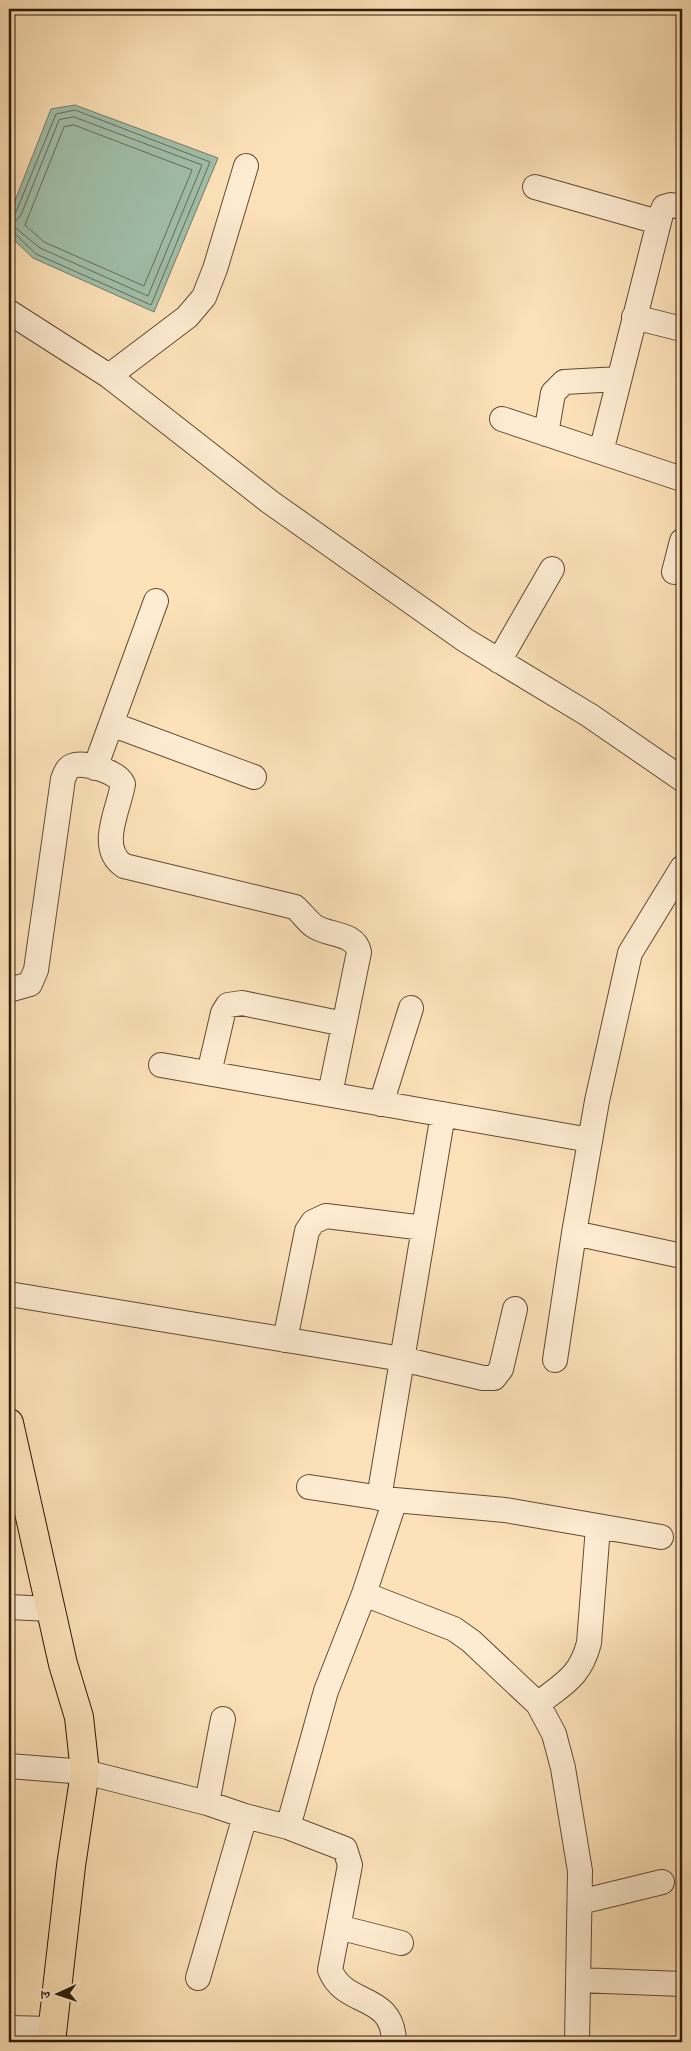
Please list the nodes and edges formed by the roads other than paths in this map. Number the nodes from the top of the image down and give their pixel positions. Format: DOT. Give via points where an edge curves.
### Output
graph roads {
  1 [pos="246,166"];
  2 [pos="535,187"];
  3 [pos="682,207"];
  4 [pos="658,222"];
  5 [pos="9,312"];
  6 [pos="634,317"];
  7 [pos="682,328"];
  8 [pos="109,376"];
  9 [pos="619,379"];
  10 [pos="502,419"];
  11 [pos="546,434"];
  12 [pos="601,452"];
  13 [pos="682,479"];
  14 [pos="682,541"];
  15 [pos="552,568"];
  16 [pos="674,572"];
  17 [pos="156,601"];
  18 [pos="499,661"];
  19 [pos="111,724"];
  20 [pos="95,768"];
  21 [pos="254,777"];
  22 [pos="682,779"];
  23 [pos="682,868"];
  24 [pos="9,990"];
  25 [pos="411,1008"];
  26 [pos="344,1024"];
  27 [pos="161,1065"];
  28 [pos="209,1073"];
  29 [pos="330,1094"];
  30 [pos="381,1104"];
  31 [pos="443,1114"];
  32 [pos="590,1140"];
  33 [pos="424,1228"];
  34 [pos="574,1233"];
  35 [pos="682,1256"];
  36 [pos="9,1294"];
  37 [pos="516,1309"];
  38 [pos="285,1340"];
  39 [pos="402,1359"];
  40 [pos="555,1360"];
  41 [pos="9,1423"];
  42 [pos="309,1487"];
  43 [pos="387,1499"];
  44 [pos="17,1501"];
  45 [pos="598,1526"];
  46 [pos="661,1538"];
  47 [pos="364,1594"];
  48 [pos="9,1607"];
  49 [pos="50,1609"];
  50 [pos="538,1704"];
  51 [pos="223,1719"];
  52 [pos="9,1766"];
  53 [pos="84,1772"];
  54 [pos="208,1803"];
  55 [pos="245,1816"];
  56 [pos="288,1827"];
  57 [pos="662,1882"];
  58 [pos="580,1902"];
  59 [pos="338,1927"];
  60 [pos="401,1943"];
  61 [pos="198,1978"];
  62 [pos="578,1980"];
  63 [pos="682,1984"];
  64 [pos="9,2028"];
  65 [pos="52,2035"];
  66 [pos="394,2042"];
  67 [pos="577,2042"];
  1 -- 8 [label="street" via="204,297 187,317"];
  2 -- 4 [label="street"];
  3 -- 4 [label="street" via="671,204 664,207"];
  4 -- 6 [label="street"];
  5 -- 8 [label="street"];
  6 -- 7 [label="street"];
  6 -- 9 [label="street"];
  8 -- 18 [label="street" via="270,502"];
  9 -- 11 [label="street" via="564,382 553,393"];
  9 -- 12 [label="street"];
  10 -- 11 [label="street"];
  11 -- 12 [label="street"];
  12 -- 13 [label="street"];
  14 -- 16 [label="street"];
  15 -- 18 [label="street"];
  17 -- 19 [label="street"];
  18 -- 22 [label="street" via="589,716"];
  19 -- 20 [label="street"];
  19 -- 21 [label="street"];
  20 -- 24 [label="street" via="73,765 67,769 63,779 36,970 30,984"];
  20 -- 26 [label="street" via="114,773 123,784 110,850 124,866 294,907 315,927 354,941 359,952"];
  23 -- 32 [label="street" via="630,954"];
  25 -- 30 [label="street"];
  26 -- 28 [label="street" via="242,1003 228,1005"];
  26 -- 29 [label="street"];
  27 -- 28 [label="street"];
  28 -- 29 [label="street"];
  29 -- 30 [label="street"];
  30 -- 31 [label="street"];
  31 -- 32 [label="street"];
  31 -- 33 [label="street"];
  32 -- 34 [label="street"];
  33 -- 38 [label="street" via="326,1216 314,1222 307,1232"];
  33 -- 39 [label="street"];
  34 -- 35 [label="street"];
  34 -- 40 [label="street"];
  36 -- 38 [label="street"];
  37 -- 39 [label="street" via="501,1369 494,1378"];
  38 -- 39 [label="street"];
  39 -- 43 [label="street"];
  41 -- 44 [label="main road"];
  42 -- 43 [label="street"];
  43 -- 45 [label="street" via="505,1510"];
  43 -- 47 [label="street"];
  44 -- 49 [label="main road"];
  45 -- 46 [label="street"];
  45 -- 50 [label="street" via="589,1643 584,1661 577,1672"];
  47 -- 50 [label="street" via="454,1629 490,1657"];
  47 -- 56 [label="street" via="326,1691"];
  48 -- 49 [label="street"];
  49 -- 53 [label="main road" via="80,1717"];
  50 -- 58 [label="street" via="554,1734 563,1768 580,1871"];
  51 -- 54 [label="street"];
  52 -- 53 [label="street"];
  53 -- 54 [label="street"];
  53 -- 65 [label="main road" via="70,1866"];
  54 -- 55 [label="street"];
  55 -- 56 [label="street"];
  55 -- 61 [label="street"];
  56 -- 59 [label="street" via="345,1849 350,1865"];
  57 -- 58 [label="street"];
  58 -- 62 [label="street"];
  59 -- 60 [label="street"];
  59 -- 66 [label="street" via="330,1970 334,1982 378,2006 393,2023"];
  62 -- 63 [label="street"];
  62 -- 67 [label="street"];
  64 -- 65 [label="street"];
}
